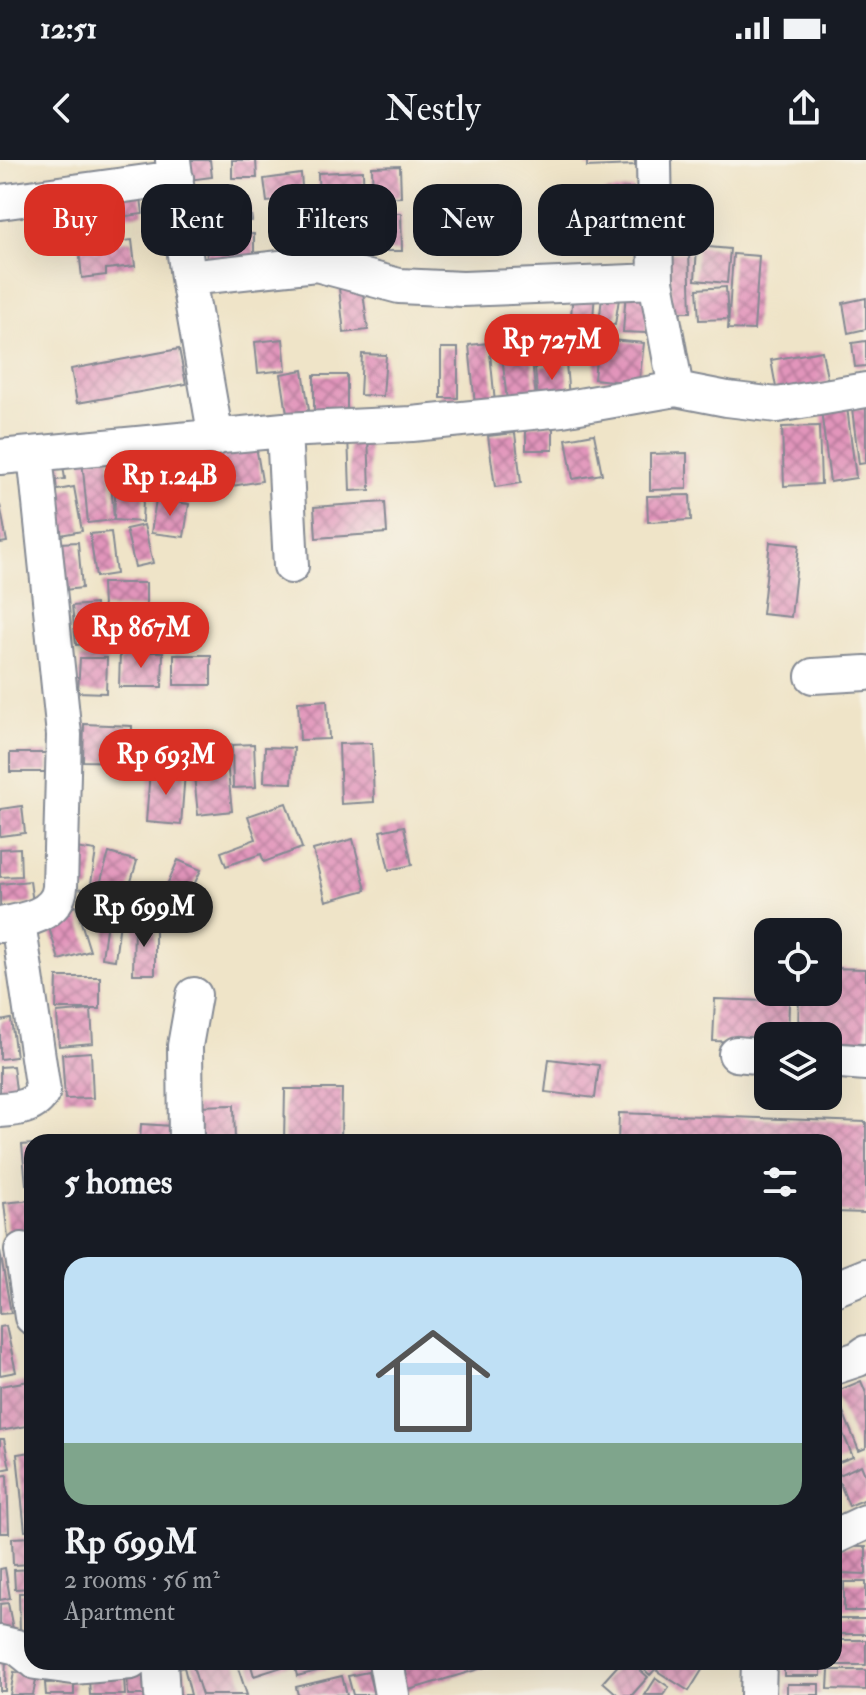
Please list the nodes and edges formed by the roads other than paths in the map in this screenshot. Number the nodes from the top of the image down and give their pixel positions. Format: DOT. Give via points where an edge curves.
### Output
graph roads {
  1 [pos="654,160"];
  2 [pos="174,169"];
  3 [pos="0,202"];
  4 [pos="188,278"];
  5 [pos="656,281"];
  6 [pos="676,389"];
  7 [pos="866,390"];
  8 [pos="284,430"];
  9 [pos="216,438"];
  10 [pos="35,454"];
  11 [pos="0,457"];
  12 [pos="291,566"];
  13 [pos="866,673"];
  14 [pos="813,676"];
  15 [pos="9,923"];
  16 [pos="194,995"];
  17 [pos="842,1061"];
  18 [pos="866,1063"];
  19 [pos="0,1110"];
  20 [pos="186,1134"];
  21 [pos="18,1250"];
  22 [pos="866,1276"];
  23 [pos="24,1279"];
  24 [pos="842,1286"];
  25 [pos="866,1522"];
  26 [pos="842,1533"];
  27 [pos="0,1643"];
  28 [pos="24,1653"];
  29 [pos="160,1670"];
  30 [pos="387,1670"];
  31 [pos="759,1670"];
  32 [pos="162,1695"];
  33 [pos="392,1695"];
  34 [pos="758,1695"];
  1 -- 5 [label="street"];
  2 -- 3 [label="street"];
  2 -- 4 [label="street"];
  4 -- 5 [label="street" via="316,264 399,286 463,289"];
  4 -- 9 [label="street"];
  5 -- 6 [label="street"];
  6 -- 7 [label="street" via="777,405"];
  6 -- 8 [label="street" via="562,409"];
  8 -- 9 [label="street"];
  8 -- 12 [label="street"];
  9 -- 10 [label="street"];
  10 -- 11 [label="street"];
  10 -- 15 [label="street" via="64,735 60,887 49,910"];
  13 -- 14 [label="street"];
  15 -- 19 [label="street" via="43,1091 25,1106"];
  16 -- 20 [label="street" via="185,1046"];
  17 -- 18 [label="street"];
  21 -- 23 [label="street"];
  22 -- 24 [label="street"];
  25 -- 26 [label="street"];
  27 -- 28 [label="street"];
  29 -- 32 [label="street"];
  30 -- 33 [label="street"];
  31 -- 34 [label="street"];
}
